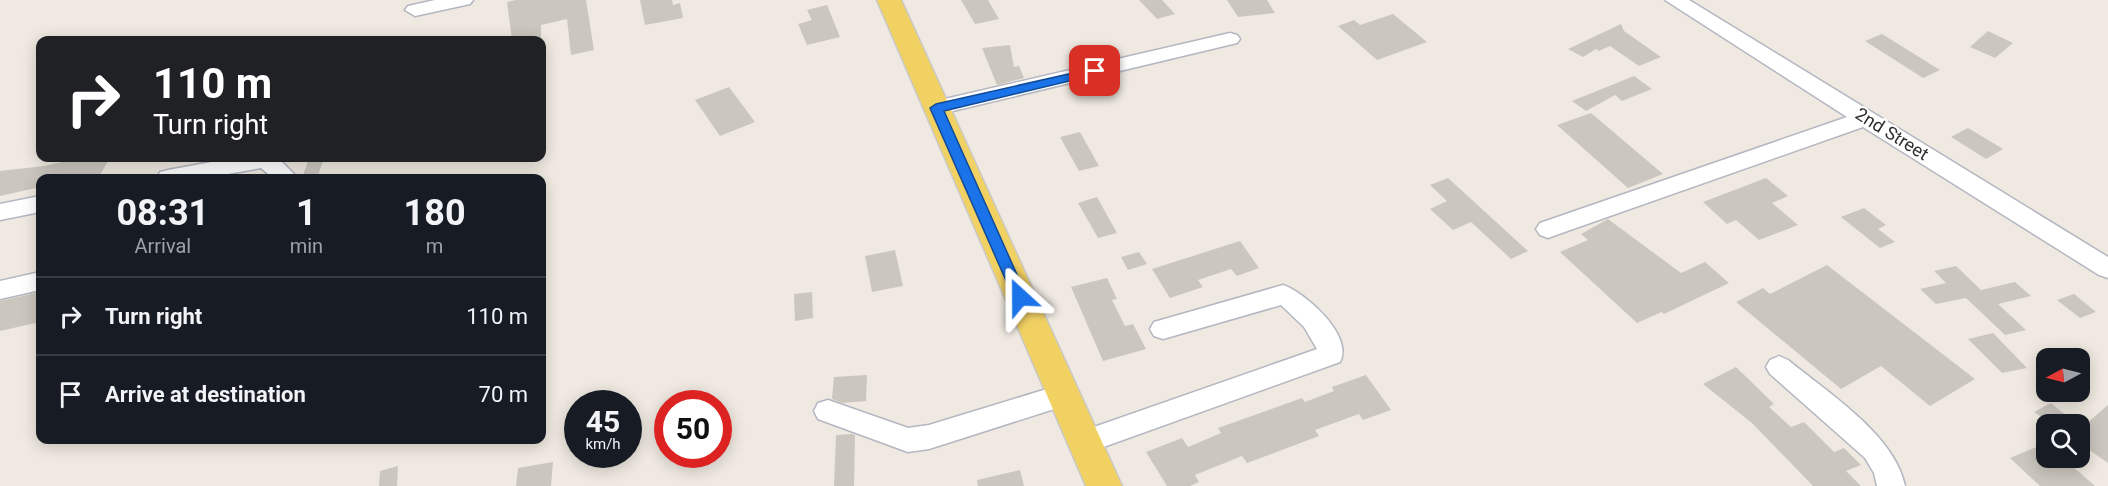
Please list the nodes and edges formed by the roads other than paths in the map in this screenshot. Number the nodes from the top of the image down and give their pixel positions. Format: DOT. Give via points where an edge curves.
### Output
graph roads {
  1 [pos="463,0"];
  2 [pos="889,0"];
  3 [pos="1675,0"];
  4 [pos="415,10"];
  5 [pos="1230,39"];
  6 [pos="936,108"];
  7 [pos="1865,118"];
  8 [pos="250,162"];
  9 [pos="268,162"];
  10 [pos="188,174"];
  11 [pos="282,174"];
  12 [pos="36,205"];
  13 [pos="0,212"];
  14 [pos="1548,229"];
  15 [pos="2108,268"];
  16 [pos="36,282"];
  17 [pos="0,290"];
  18 [pos="1163,329"];
  19 [pos="1779,367"];
  20 [pos="1063,395"];
  21 [pos="828,411"];
  22 [pos="1084,442"];
  23 [pos="1104,486"];
  24 [pos="1891,486"];
  1 -- 4 [label="street"];
  2 -- 6 [label="main road"];
  3 -- 7 [label="street, 2nd Street"];
  5 -- 6 [label="street"];
  6 -- 20 [label="main road"];
  7 -- 14 [label="street"];
  7 -- 15 [label="street, 2nd Street"];
  8 -- 10 [label="street"];
  9 -- 11 [label="street"];
  12 -- 13 [label="street"];
  16 -- 17 [label="street"];
  18 -- 22 [label="street" via="1283,296 1296,299 1330,344 1331,355"];
  19 -- 24 [label="street" via="1875,450 1888,470"];
  20 -- 21 [label="street" via="908,440"];
  20 -- 22 [label="main road"];
  22 -- 23 [label="main road"];
}
